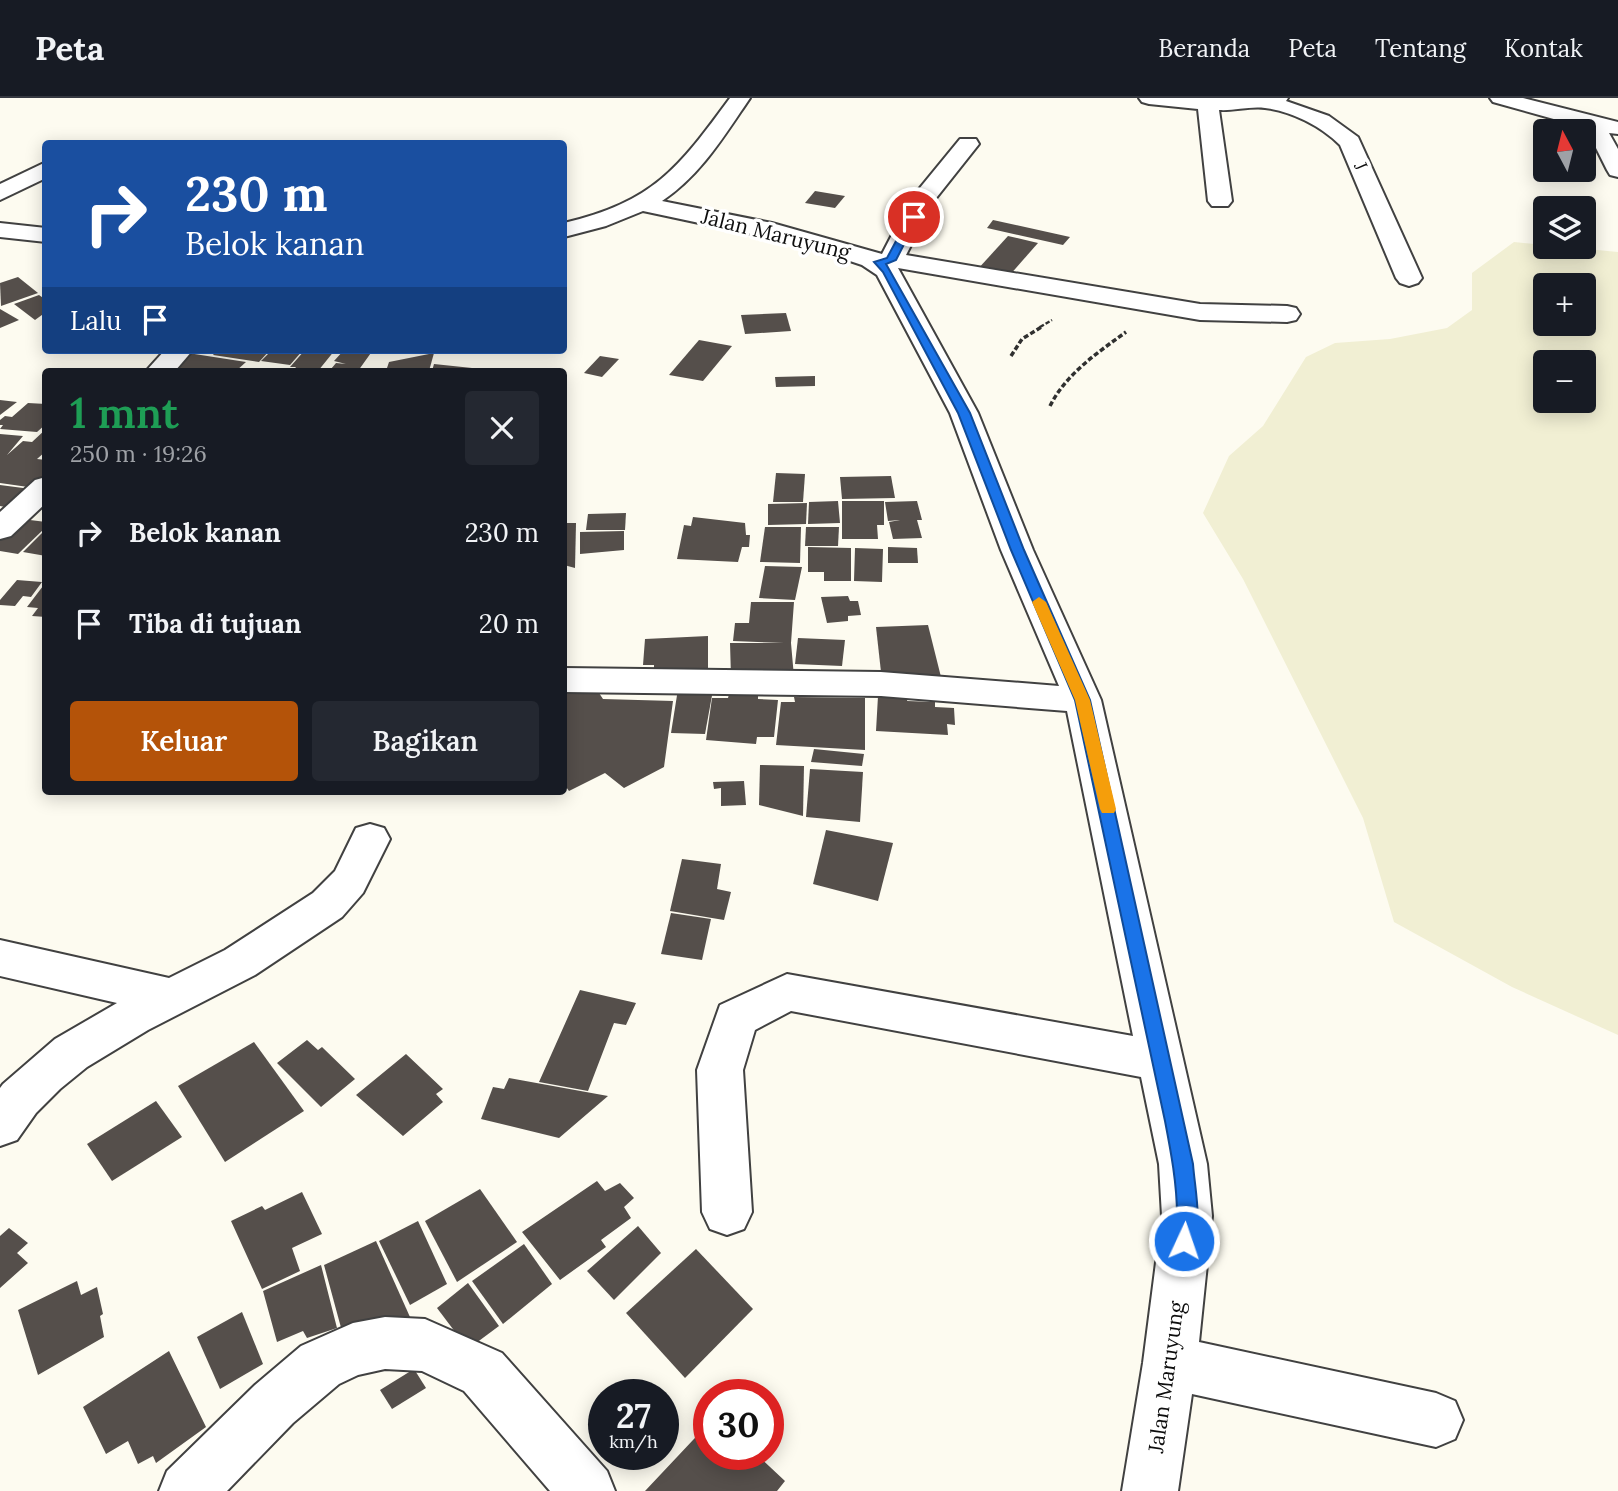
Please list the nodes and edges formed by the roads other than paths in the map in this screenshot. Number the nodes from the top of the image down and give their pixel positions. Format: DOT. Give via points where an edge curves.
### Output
graph roads {
  1 [pos="740,98"];
  2 [pos="1149,98"];
  3 [pos="1500,98"];
  4 [pos="1271,100"];
  5 [pos="1195,101"];
  6 [pos="1576,119"];
  7 [pos="1596,124"];
  8 [pos="1596,128"];
  9 [pos="1618,128"];
  10 [pos="968,144"];
  11 [pos="1618,170"];
  12 [pos="42,171"];
  13 [pos="0,193"];
  14 [pos="1220,201"];
  15 [pos="643,204"];
  16 [pos="567,229"];
  17 [pos="0,230"];
  18 [pos="42,235"];
  19 [pos="885,261"];
  20 [pos="1409,278"];
  21 [pos="1287,314"];
  22 [pos="176,354"];
  23 [pos="163,368"];
  24 [pos="42,490"];
  25 [pos="0,529"];
  26 [pos="567,680"];
  27 [pos="1083,700"];
  28 [pos="370,839"];
  29 [pos="0,958"];
  30 [pos="171,997"];
  31 [pos="1161,1062"];
  32 [pos="0,1125"];
  33 [pos="727,1212"];
  34 [pos="1170,1363"];
  35 [pos="1436,1420"];
  36 [pos="187,1491"];
  37 [pos="587,1491"];
  38 [pos="1150,1491"];
  1 -- 15 [label="street" via="688,169"];
  2 -- 5 [label="street, J"];
  3 -- 6 [label="street"];
  4 -- 5 [label="street, J"];
  4 -- 20 [label="street, J" via="1321,120 1350,142"];
  5 -- 14 [label="street"];
  7 -- 9 [label="street"];
  8 -- 11 [label="street"];
  10 -- 19 [label="street" via="922,200"];
  12 -- 13 [label="street"];
  15 -- 16 [label="street"];
  15 -- 19 [label="street, Jalan Maruyung" via="730,220"];
  17 -- 18 [label="street"];
  19 -- 21 [label="street" via="1200,312"];
  19 -- 27 [label="street, Jalan Maruyung" via="964,413 1017,550"];
  22 -- 23 [label="street"];
  24 -- 25 [label="street"];
  26 -- 27 [label="street" via="881,684"];
  27 -- 31 [label="street, Jalan Maruyung"];
  28 -- 30 [label="street" via="348,883 318,912 228,970"];
  29 -- 30 [label="street"];
  30 -- 32 [label="street" via="44,1073"];
  31 -- 33 [label="street" via="787,992 736,1018 720,1070"];
  31 -- 34 [label="street, Jalan Maruyung" via="1183,1164 1187,1216"];
  34 -- 35 [label="street"];
  34 -- 38 [label="street, Jalan Maruyung"];
  36 -- 37 [label="street" via="320,1365 353,1349 386,1342 425,1345 483,1372"];
}
